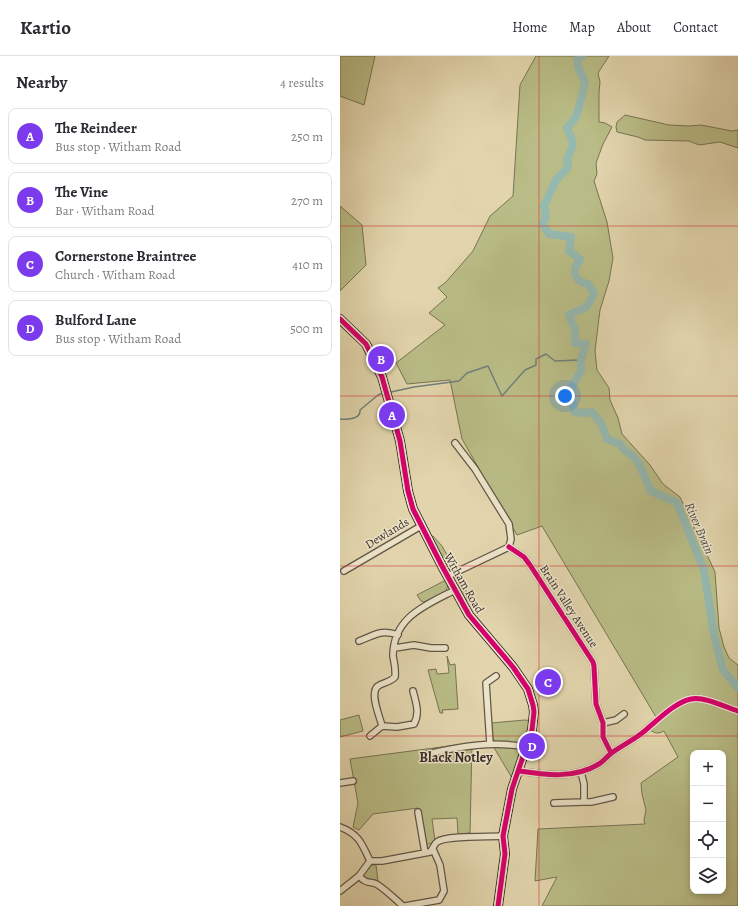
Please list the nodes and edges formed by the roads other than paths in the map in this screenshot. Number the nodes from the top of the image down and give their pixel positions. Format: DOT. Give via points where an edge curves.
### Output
graph roads {
  1 [pos="340,320"];
  2 [pos="455,443"];
  3 [pos="421,526"];
  4 [pos="509,547"];
  5 [pos="344,571"];
  6 [pos="448,576"];
  7 [pos="455,590"];
  8 [pos="398,634"];
  9 [pos="359,641"];
  10 [pos="395,648"];
  11 [pos="445,648"];
  12 [pos="496,676"];
  13 [pos="413,691"];
  14 [pos="738,711"];
  15 [pos="624,714"];
  16 [pos="603,723"];
  17 [pos="382,726"];
  18 [pos="370,736"];
  19 [pos="490,744"];
  20 [pos="527,747"];
  21 [pos="611,753"];
  22 [pos="428,754"];
  23 [pos="519,771"];
  24 [pos="581,772"];
  25 [pos="353,781"];
  26 [pos="340,783"];
  27 [pos="613,797"];
  28 [pos="584,802"];
  29 [pos="554,803"];
  30 [pos="418,812"];
  31 [pos="340,827"];
  32 [pos="504,836"];
  33 [pos="433,849"];
  34 [pos="425,853"];
  35 [pos="370,862"];
  36 [pos="359,876"];
  37 [pos="340,891"];
  38 [pos="440,903"];
  39 [pos="404,906"];
  40 [pos="498,906"];
  1 -- 3 [label="street, Witham Road" via="366,344 382,377 400,441 408,491"];
  2 -- 4 [label="street" via="508,524 511,539"];
  3 -- 5 [label="street, Dewlands"];
  3 -- 6 [label="street, Witham Road"];
  4 -- 6 [label="street"];
  4 -- 16 [label="street, Brain Valley Avenue" via="524,557 530,565 593,662 596,704"];
  6 -- 7 [label="street, Witham Road"];
  7 -- 8 [label="street" via="418,609 404,622"];
  7 -- 20 [label="street, Witham Road" via="469,615 513,666 528,689 534,712"];
  8 -- 9 [label="street" via="379,633"];
  8 -- 10 [label="street"];
  10 -- 11 [label="street" via="414,645"];
  10 -- 17 [label="street" via="395,677 375,690 375,702"];
  12 -- 19 [label="street" via="486,683"];
  13 -- 17 [label="street" via="418,712 414,724"];
  14 -- 21 [label="street" via="713,701 692,698 672,709 647,730"];
  15 -- 16 [label="street" via="616,720"];
  16 -- 21 [label="street, Brain Valley Avenue" via="603,737"];
  17 -- 18 [label="street"];
  19 -- 20 [label="street"];
  19 -- 22 [label="street"];
  20 -- 23 [label="street, Witham Road"];
  21 -- 24 [label="street" via="598,764"];
  23 -- 24 [label="street" via="548,776"];
  23 -- 32 [label="street, Witham Road" via="512,789"];
  24 -- 28 [label="street"];
  25 -- 26 [label="street"];
  27 -- 28 [label="street"];
  28 -- 29 [label="street"];
  30 -- 34 [label="street"];
  31 -- 35 [label="street" via="353,833 361,841"];
  32 -- 33 [label="street" via="441,840"];
  32 -- 40 [label="street, Witham Road" via="505,854"];
  33 -- 34 [label="street"];
  33 -- 38 [label="street" via="440,865 444,891"];
  34 -- 35 [label="street"];
  35 -- 36 [label="street"];
  36 -- 37 [label="street"];
  36 -- 39 [label="street" via="363,881 376,884"];
  38 -- 39 [label="street"];
}
